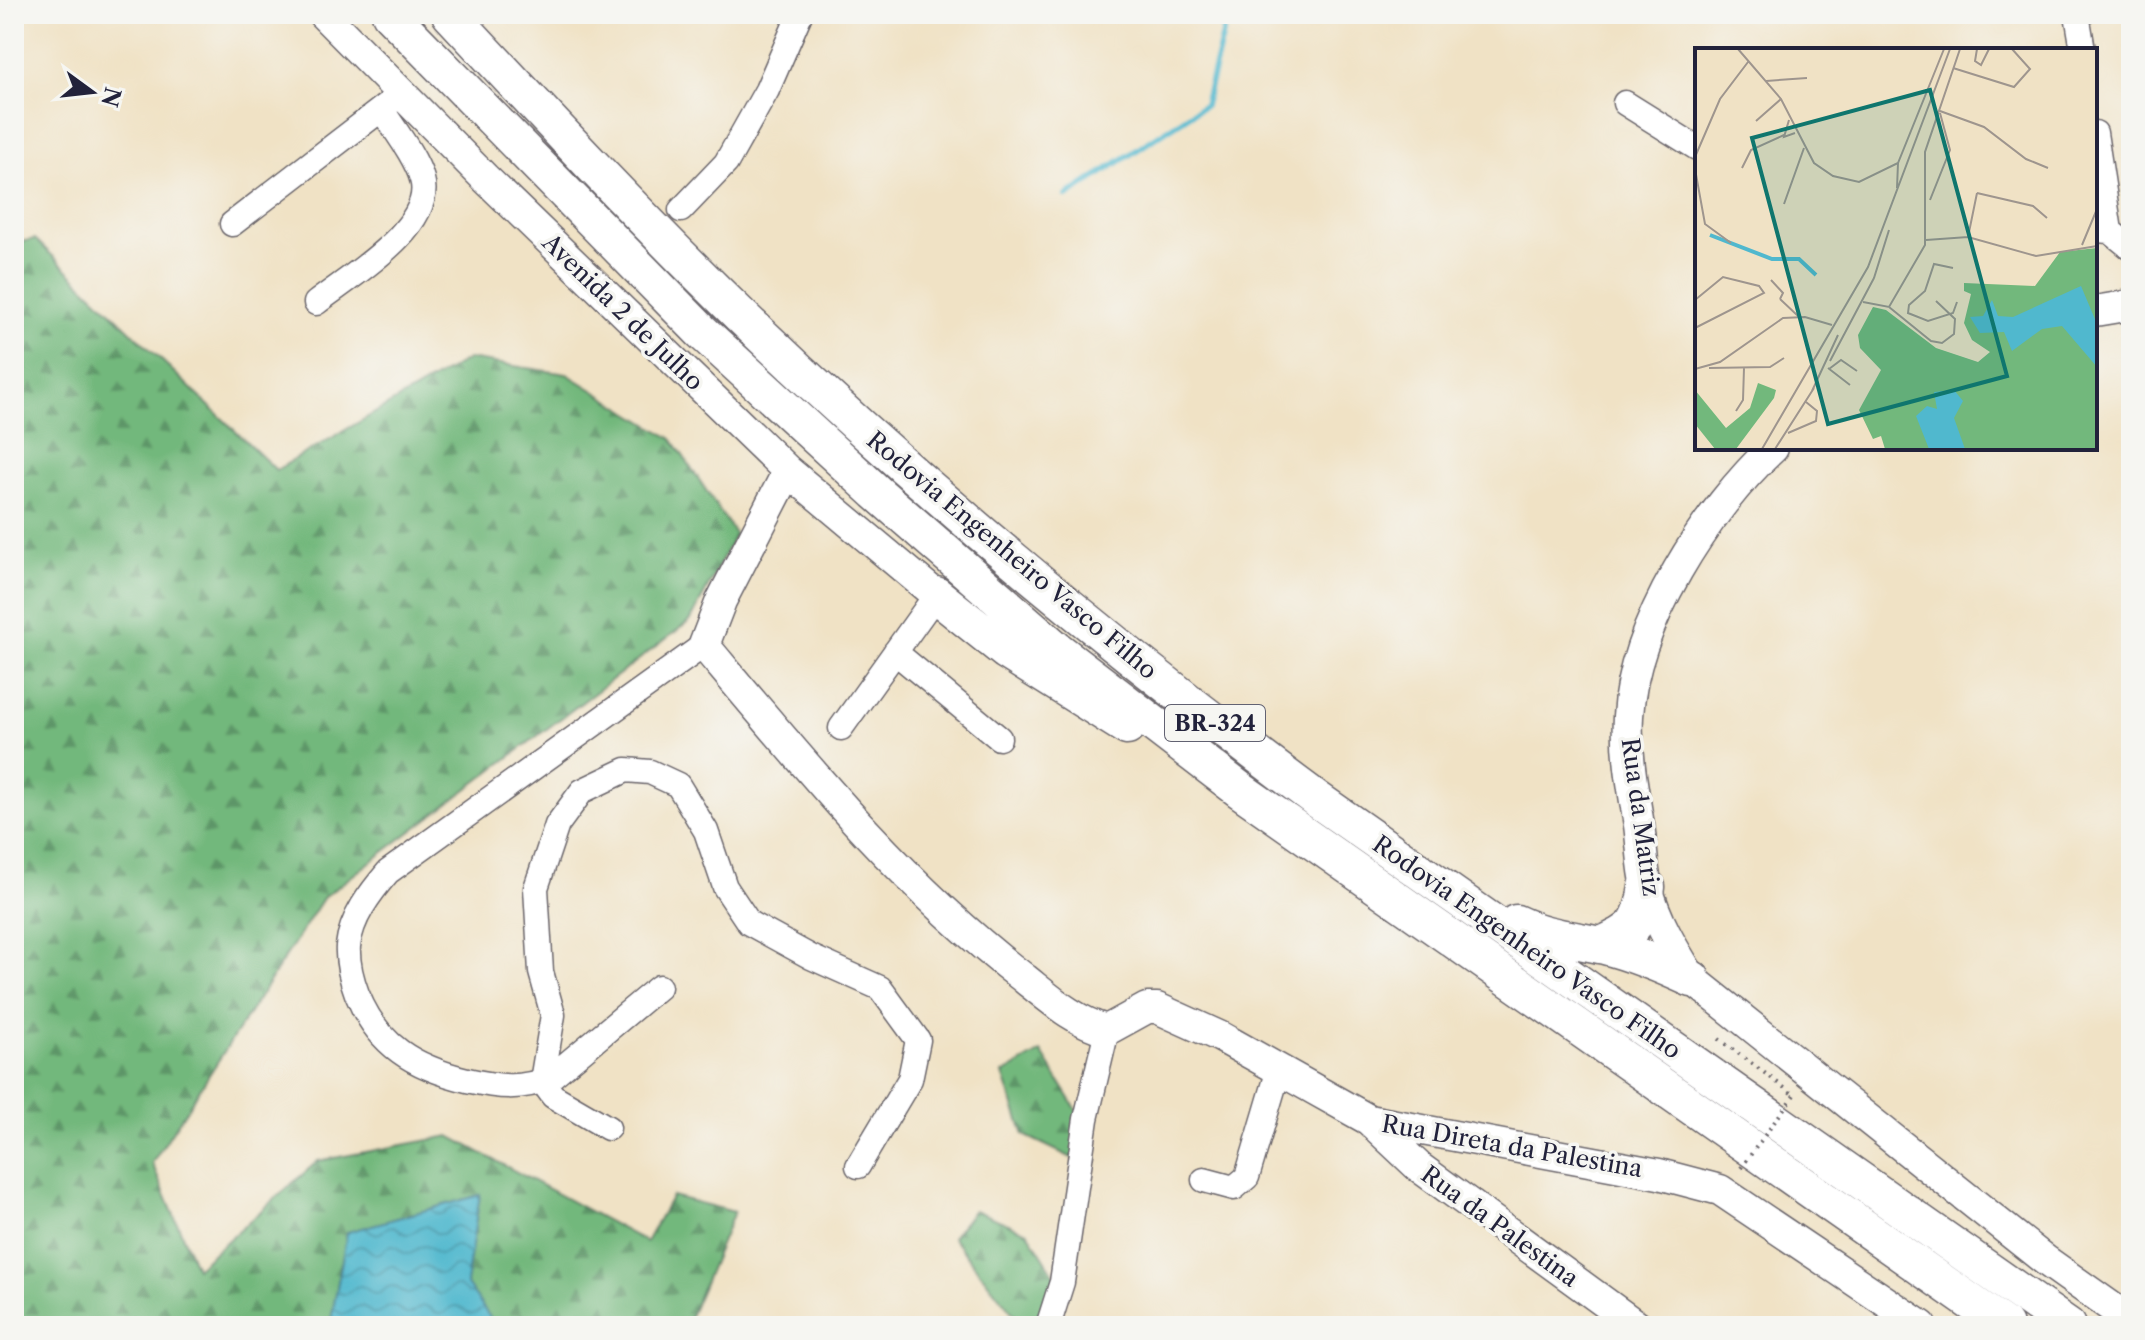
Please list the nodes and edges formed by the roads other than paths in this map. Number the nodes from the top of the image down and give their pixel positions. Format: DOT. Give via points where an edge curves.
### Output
graph roads {
  1 [pos="323,14"];
  2 [pos="360,14"];
  3 [pos="390,14"];
  4 [pos="450,14"];
  5 [pos="800,14"];
  6 [pos="2077,14"];
  7 [pos="2083,48"];
  8 [pos="391,102"];
  9 [pos="1625,103"];
  10 [pos="1695,147"];
  11 [pos="2097,161"];
  12 [pos="681,210"];
  13 [pos="232,224"];
  14 [pos="604,231"];
  15 [pos="2102,231"];
  16 [pos="2131,248"];
  17 [pos="316,303"];
  18 [pos="2131,305"];
  19 [pos="2097,308"];
  20 [pos="1771,450"];
  21 [pos="788,471"];
  22 [pos="936,595"];
  23 [pos="704,645"];
  24 [pos="895,652"];
  25 [pos="841,728"];
  26 [pos="999,738"];
  27 [pos="1240,790"];
  28 [pos="1348,821"];
  29 [pos="1647,887"];
  30 [pos="1601,945"];
  31 [pos="1692,979"];
  32 [pos="659,987"];
  33 [pos="1107,1030"];
  34 [pos="1279,1069"];
  35 [pos="542,1081"];
  36 [pos="1369,1120"];
  37 [pos="608,1128"];
  38 [pos="858,1166"];
  39 [pos="1204,1180"];
  40 [pos="2131,1321"];
  41 [pos="1048,1326"];
  42 [pos="1637,1326"];
  43 [pos="1922,1326"];
  44 [pos="2005,1326"];
  45 [pos="2068,1326"];
  1 -- 8 [label="main road, Avenida 2 de Julho"];
  2 -- 14 [label="highway" via="551,199"];
  3 -- 14 [label="highway, Rodovia Engenheiro Vasco Filho / BR-324"];
  4 -- 28 [label="highway, Rodovia Engenheiro Vasco Filho / BR-324" via="668,243 847,415 1201,713"];
  5 -- 12 [label="street" via="767,90 726,163"];
  6 -- 7 [label="street"];
  8 -- 13 [label="street"];
  8 -- 17 [label="street" via="422,176 422,208 398,239"];
  8 -- 21 [label="main road, Avenida 2 de Julho"];
  9 -- 10 [label="street"];
  11 -- 15 [label="street"];
  14 -- 27 [label="highway, Rodovia Engenheiro Vasco Filho / BR-324" via="702,332 876,492 1056,649"];
  15 -- 16 [label="street"];
  18 -- 19 [label="main road"];
  20 -- 29 [label="main road, Rua da Matriz" via="1695,541 1658,612 1637,668 1628,713 1628,756"];
  21 -- 22 [label="main road, Avenida 2 de Julho"];
  21 -- 23 [label="main road"];
  22 -- 24 [label="street"];
  22 -- 27 [label="highway" via="1048,679"];
  23 -- 33 [label="main road" via="920,890 996,958 1069,1013"];
  23 -- 35 [label="street" via="388,872 355,921 348,945 349,973 364,1009 393,1047 414,1062 492,1086"];
  24 -- 25 [label="street"];
  24 -- 26 [label="street"];
  27 -- 44 [label="highway, Rodovia Engenheiro Vasco Filho / BR-324"];
  28 -- 30 [label="highway" via="1388,837 1508,920 1551,937"];
  28 -- 45 [label="highway, Rodovia Engenheiro Vasco Filho / BR-324"];
  29 -- 30 [label="highway" via="1634,925"];
  29 -- 31 [label="main road, Rua da Matriz"];
  30 -- 31 [label="highway"];
  31 -- 40 [label="main road" via="2045,1260"];
  32 -- 35 [label="street"];
  33 -- 34 [label="main road, Rua Direta da Palestina" via="1147,1008 1157,1008"];
  33 -- 41 [label="street" via="1081,1148 1062,1282"];
  34 -- 36 [label="main road, Rua Direta da Palestina"];
  34 -- 39 [label="street" via="1247,1177 1234,1188"];
  35 -- 37 [label="street" via="553,1096"];
  35 -- 38 [label="street" via="553,1015 541,972 536,888 557,825 582,791 626,770 650,772 678,785 706,831 725,887 749,923 880,988 918,1040 910,1079"];
  36 -- 42 [label="main road, Rua da Palestina" via="1419,1167"];
  36 -- 43 [label="main road, Rua Direta da Palestina" via="1720,1190"];
}
